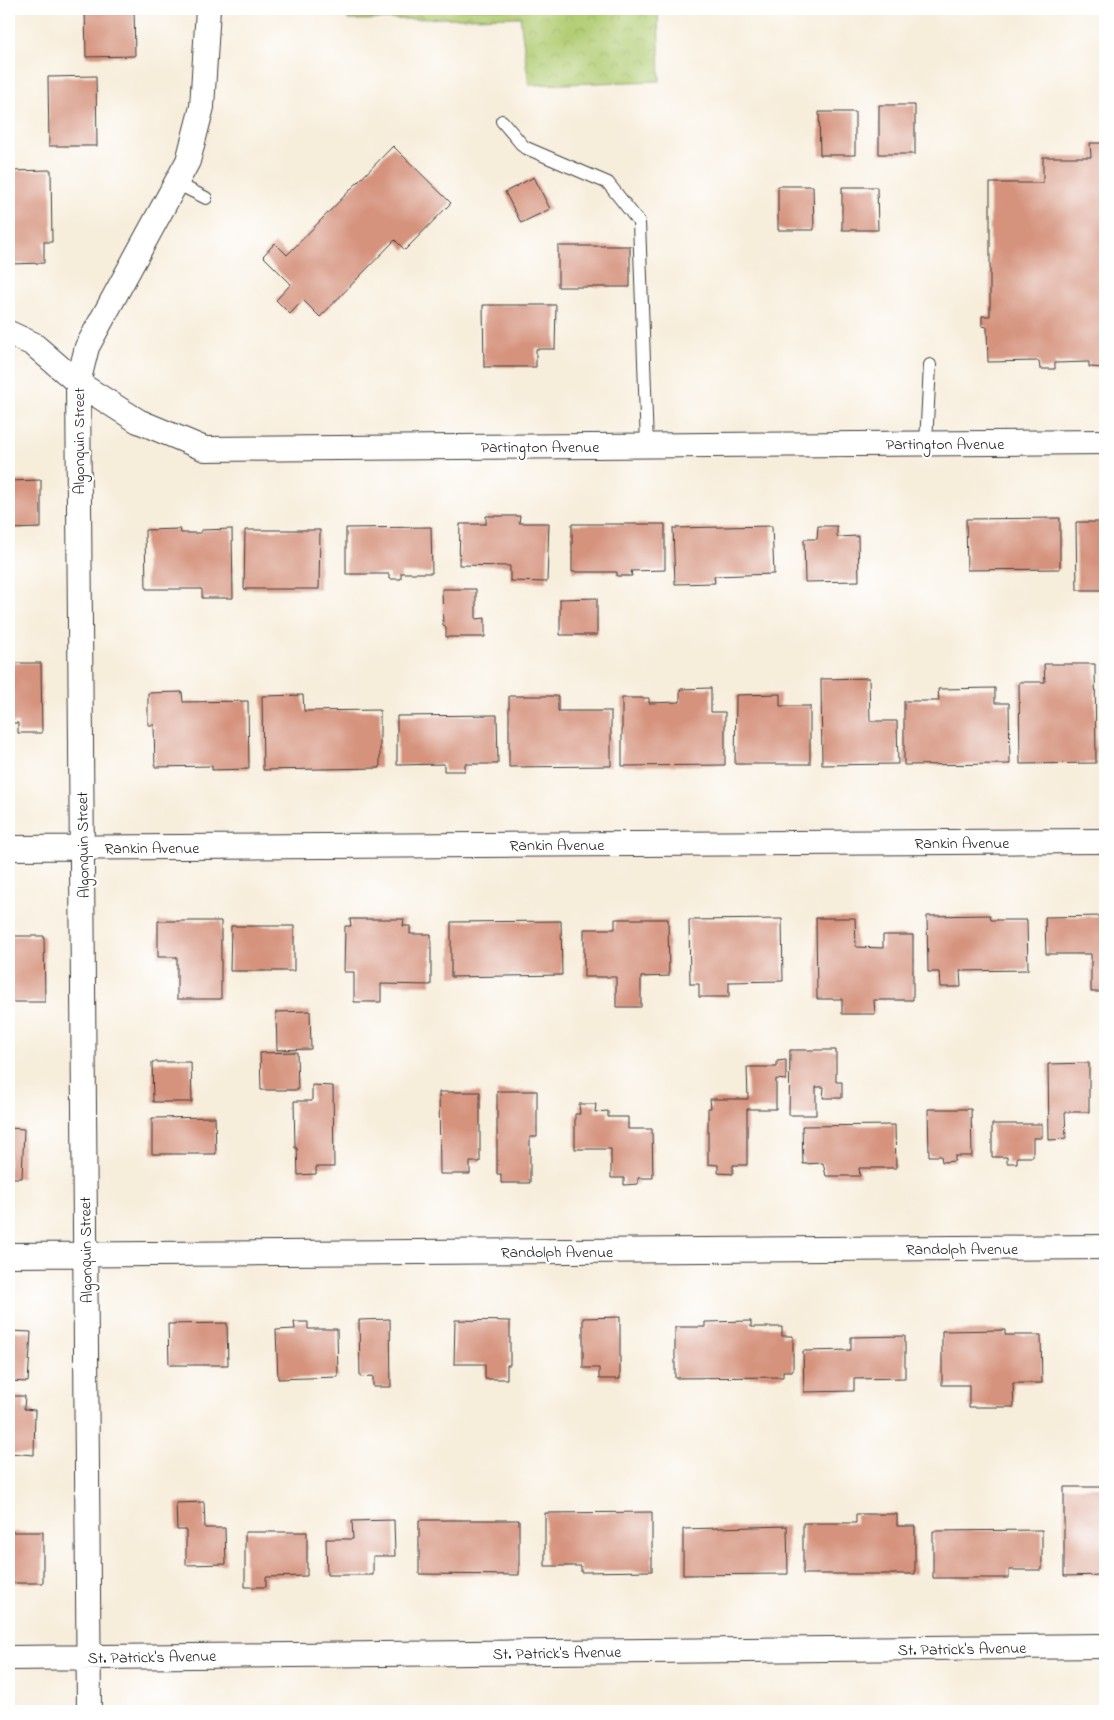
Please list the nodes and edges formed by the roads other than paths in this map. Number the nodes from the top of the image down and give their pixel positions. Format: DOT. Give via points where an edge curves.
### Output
graph roads {
  1 [pos="208,9"];
  2 [pos="502,120"];
  3 [pos="176,183"];
  4 [pos="206,198"];
  5 [pos="9,333"];
  6 [pos="930,365"];
  7 [pos="78,382"];
  8 [pos="1105,442"];
  9 [pos="926,443"];
  10 [pos="647,446"];
  11 [pos="1105,840"];
  12 [pos="9,848"];
  13 [pos="82,848"];
  14 [pos="1105,1247"];
  15 [pos="85,1254"];
  16 [pos="9,1255"];
  17 [pos="1105,1646"];
  18 [pos="89,1657"];
  19 [pos="9,1658"];
  20 [pos="89,1711"];
  1 -- 3 [label="street, Algonquin Street" via="202,107 188,162"];
  2 -- 10 [label="lane" via="524,147 608,184 638,222"];
  3 -- 4 [label="lane"];
  3 -- 7 [label="street, Algonquin Street" via="87,347"];
  5 -- 7 [label="street, Partington Avenue" via="33,344"];
  6 -- 9 [label="lane"];
  7 -- 10 [label="street, Partington Avenue" via="138,421 205,448"];
  7 -- 13 [label="street, Algonquin Street"];
  8 -- 9 [label="street, Partington Avenue"];
  9 -- 10 [label="street, Partington Avenue"];
  11 -- 13 [label="street, Rankin Avenue"];
  12 -- 13 [label="street, Rankin Avenue"];
  13 -- 15 [label="street, Algonquin Street"];
  14 -- 15 [label="street, Randolph Avenue"];
  15 -- 16 [label="street, Randolph Avenue"];
  15 -- 18 [label="street, Algonquin Street"];
  17 -- 18 [label="street, St. Patrick's Avenue"];
  18 -- 19 [label="street, St. Patrick's Avenue"];
  18 -- 20 [label="street, Algonquin Street"];
}
